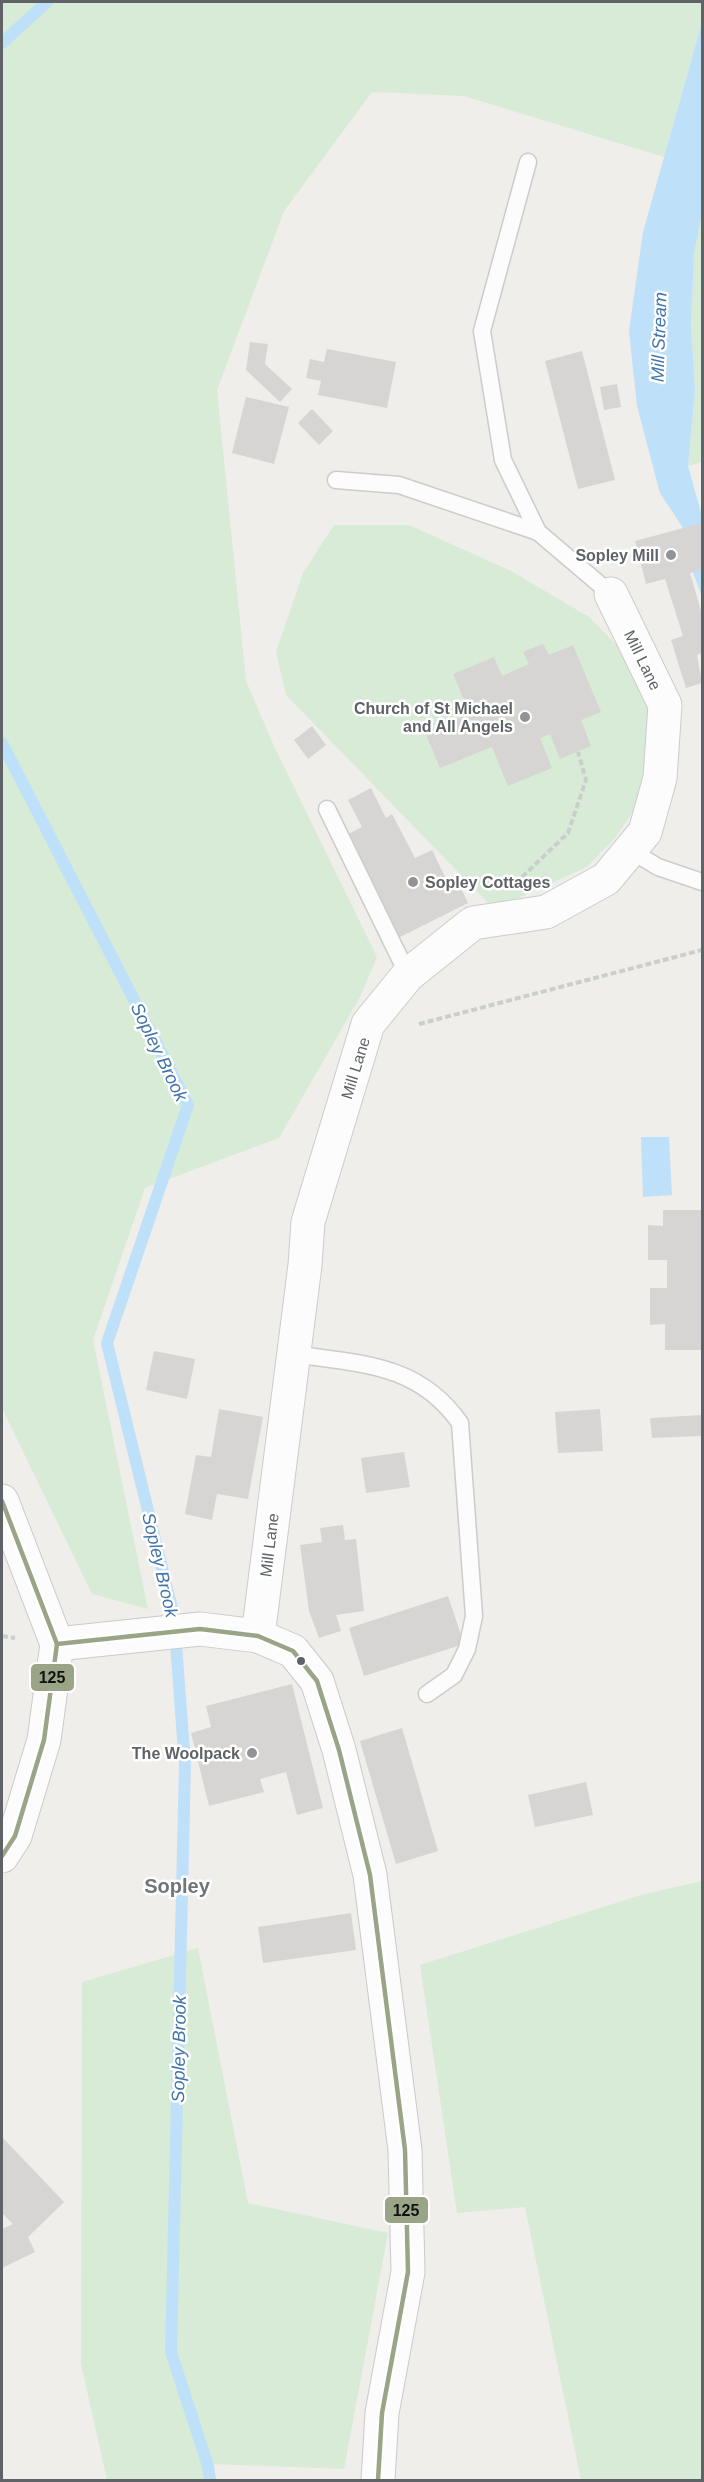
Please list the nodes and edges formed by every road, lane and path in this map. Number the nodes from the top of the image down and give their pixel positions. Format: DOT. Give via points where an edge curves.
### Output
graph roads {
  1 [pos="528,162"];
  2 [pos="336,480"];
  3 [pos="538,532"];
  4 [pos="611,594"];
  5 [pos="578,752"];
  6 [pos="327,809"];
  7 [pos="630,850"];
  8 [pos="516,882"];
  9 [pos="702,882"];
  10 [pos="702,950"];
  11 [pos="408,975"];
  12 [pos="411,1029"];
  13 [pos="293,1354"];
  14 [pos="2,1501"];
  15 [pos="258,1636"];
  16 [pos="57,1644"];
  17 [pos="427,1694"];
  18 [pos="2,1856"];
  19 [pos="378,2481"];
  1 -- 3 [label="lane" via="482,331 503,460"];
  2 -- 3 [label="lane" via="399,485"];
  3 -- 4 [label="lane"];
  4 -- 7 [label="main road, Mill Lane" via="665,705 660,778 645,831"];
  5 -- 8 [label="path" via="586,780 568,833"];
  6 -- 11 [label="lane"];
  7 -- 9 [label="lane" via="658,867"];
  7 -- 11 [label="main road, Mill Lane" via="606,879 546,912 473,923"];
  10 -- 12 [label="path" via="420,1023"];
  11 -- 13 [label="main road, Mill Lane" via="368,1024 308,1222"];
  13 -- 15 [label="main road, Mill Lane"];
  13 -- 17 [label="lane" via="377,1366 421,1383 445,1401 460,1423 474,1616 467,1649 454,1675"];
  14 -- 16 [label="main road"];
  15 -- 16 [label="main road" via="200,1629"];
  15 -- 19 [label="main road" via="293,1651 317,1681 339,1750 370,1875 405,2150 408,2272 382,2413"];
  16 -- 18 [label="main road" via="44,1740 15,1836"];
}
